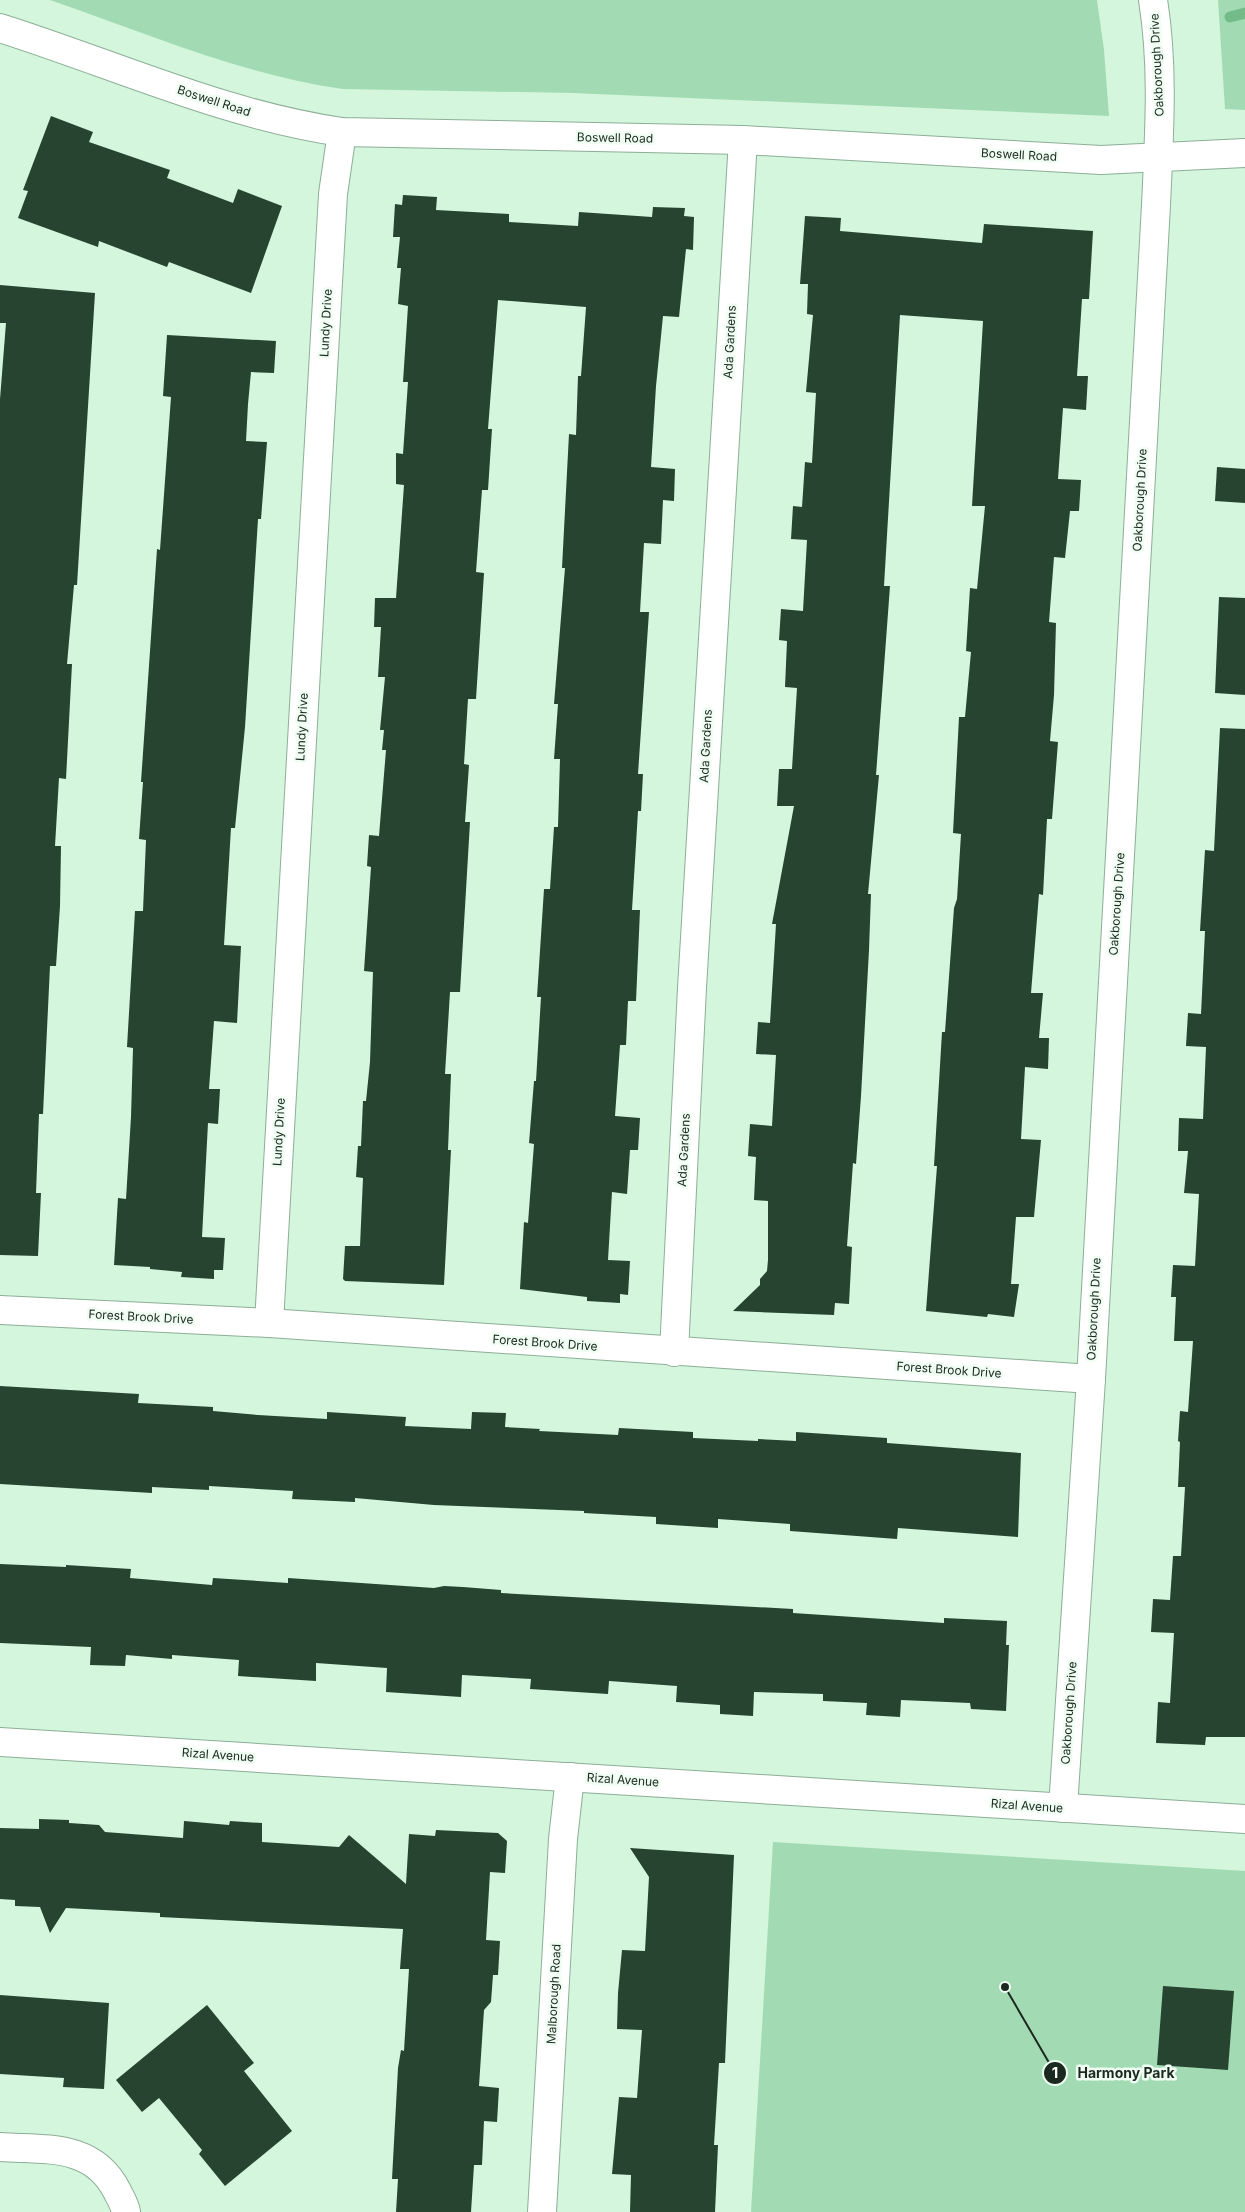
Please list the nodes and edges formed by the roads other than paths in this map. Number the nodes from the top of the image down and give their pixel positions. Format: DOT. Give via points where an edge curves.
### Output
graph roads {
  1 [pos="1153,0"];
  2 [pos="2,35"];
  3 [pos="342,132"];
  4 [pos="743,140"];
  5 [pos="1245,153"];
  6 [pos="1158,156"];
  7 [pos="0,1310"];
  8 [pos="268,1323"];
  9 [pos="674,1352"];
  10 [pos="1091,1379"];
  11 [pos="0,1742"];
  12 [pos="570,1777"];
  13 [pos="1063,1808"];
  14 [pos="1245,1819"];
  15 [pos="0,2147"];
  16 [pos="126,2212"];
  17 [pos="542,2212"];
  1 -- 6 [label="street, Oakborough Drive" via="1161,94"];
  2 -- 3 [label="street, Boswell Road" via="238,110 299,126"];
  3 -- 4 [label="street, Boswell Road"];
  3 -- 8 [label="street, Lundy Drive" via="333,194"];
  4 -- 6 [label="street, Boswell Road" via="1101,160"];
  4 -- 9 [label="street, Ada Gardens" via="693,968"];
  5 -- 6 [label="street, Boswell Road"];
  6 -- 10 [label="street, Oakborough Drive"];
  7 -- 8 [label="street, Forest Brook Drive"];
  8 -- 9 [label="street, Forest Brook Drive"];
  9 -- 10 [label="street, Forest Brook Drive"];
  10 -- 13 [label="street, Oakborough Drive"];
  11 -- 12 [label="street, Rizal Avenue"];
  12 -- 13 [label="street, Rizal Avenue"];
  12 -- 17 [label="street, Malborough Road" via="563,1839"];
  13 -- 14 [label="street, Rizal Avenue"];
  15 -- 16 [label="street" via="70,2152 92,2162 110,2178"];
}
